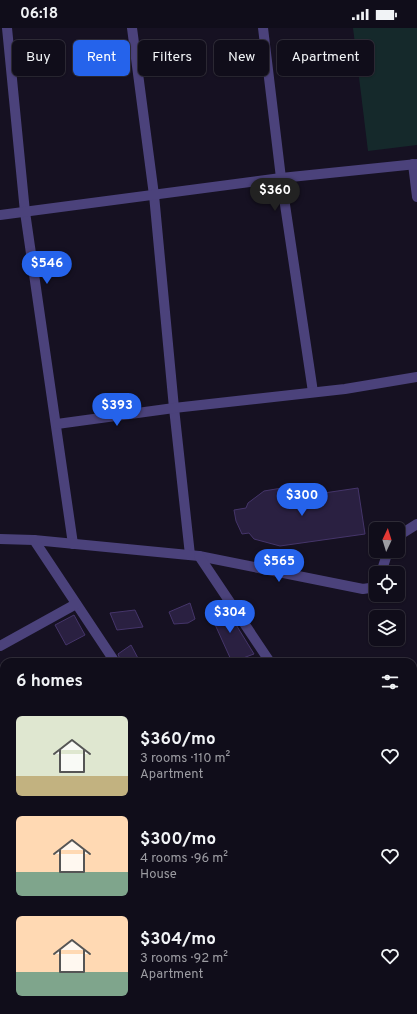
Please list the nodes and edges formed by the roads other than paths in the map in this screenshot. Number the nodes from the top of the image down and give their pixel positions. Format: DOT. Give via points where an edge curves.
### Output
graph roads {
  1 [pos="8,28"];
  2 [pos="132,28"];
  3 [pos="263,28"];
  4 [pos="415,164"];
  5 [pos="281,178"];
  6 [pos="154,195"];
  7 [pos="417,197"];
  8 [pos="25,212"];
  9 [pos="0,215"];
  10 [pos="417,377"];
  11 [pos="313,392"];
  12 [pos="174,408"];
  13 [pos="57,424"];
  14 [pos="417,524"];
  15 [pos="405,532"];
  16 [pos="0,539"];
  17 [pos="34,540"];
  18 [pos="73,544"];
  19 [pos="194,556"];
  20 [pos="369,589"];
  21 [pos="76,604"];
  22 [pos="0,646"];
  23 [pos="112,658"];
  24 [pos="267,658"];
  1 -- 8 [label="street"];
  2 -- 6 [label="street"];
  3 -- 5 [label="street"];
  4 -- 5 [label="street"];
  4 -- 7 [label="street"];
  5 -- 6 [label="street"];
  5 -- 11 [label="street"];
  6 -- 8 [label="street"];
  6 -- 12 [label="street"];
  8 -- 9 [label="street"];
  8 -- 13 [label="street"];
  10 -- 11 [label="street"];
  11 -- 12 [label="street"];
  12 -- 13 [label="street"];
  12 -- 19 [label="street"];
  13 -- 18 [label="street"];
  14 -- 15 [label="street"];
  16 -- 17 [label="street"];
  17 -- 18 [label="street"];
  17 -- 21 [label="street"];
  18 -- 19 [label="street"];
  19 -- 20 [label="street"];
  19 -- 24 [label="street"];
  21 -- 22 [label="street"];
  21 -- 23 [label="street"];
}
